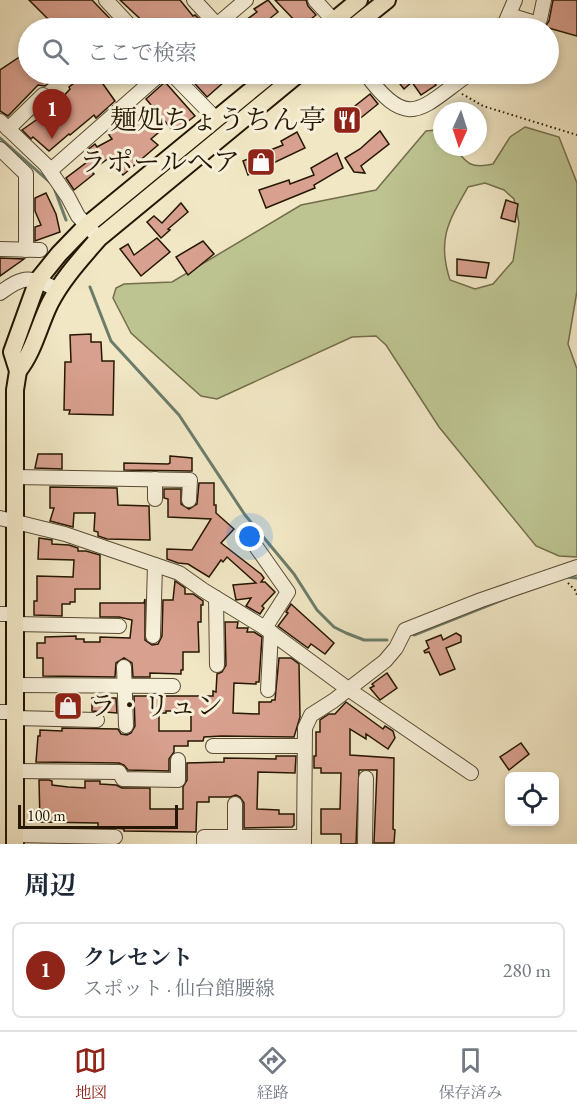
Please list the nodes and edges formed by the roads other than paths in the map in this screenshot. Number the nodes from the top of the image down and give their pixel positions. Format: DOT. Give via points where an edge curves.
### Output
graph roads {
  1 [pos="106,0"];
  2 [pos="194,0"];
  3 [pos="246,0"];
  4 [pos="315,0"];
  5 [pos="359,0"];
  6 [pos="387,0"];
  7 [pos="515,0"];
  8 [pos="544,0"];
  9 [pos="509,15"];
  10 [pos="123,18"];
  11 [pos="208,18"];
  12 [pos="225,18"];
  13 [pos="327,18"];
  14 [pos="340,18"];
  15 [pos="364,18"];
  16 [pos="508,18"];
  17 [pos="519,18"];
  18 [pos="540,18"];
  19 [pos="149,84"];
  20 [pos="182,84"];
  21 [pos="259,84"];
  22 [pos="286,84"];
  23 [pos="374,84"];
  24 [pos="455,84"];
  25 [pos="43,95"];
  26 [pos="216,119"];
  27 [pos="4,125"];
  28 [pos="0,149"];
  29 [pos="51,170"];
  30 [pos="86,226"];
  31 [pos="99,238"];
  32 [pos="0,249"];
  33 [pos="38,280"];
  34 [pos="58,290"];
  35 [pos="0,293"];
  36 [pos="18,371"];
  37 [pos="15,477"];
  38 [pos="155,479"];
  39 [pos="155,500"];
  40 [pos="189,500"];
  41 [pos="5,522"];
  42 [pos="250,538"];
  43 [pos="155,565"];
  44 [pos="577,567"];
  45 [pos="216,598"];
  46 [pos="10,618"];
  47 [pos="119,626"];
  48 [pos="268,630"];
  49 [pos="153,636"];
  50 [pos="217,664"];
  51 [pos="124,667"];
  52 [pos="15,685"];
  53 [pos="124,686"];
  54 [pos="173,686"];
  55 [pos="348,689"];
  56 [pos="268,690"];
  57 [pos="10,714"];
  58 [pos="97,720"];
  59 [pos="126,726"];
  60 [pos="213,746"];
  61 [pos="304,746"];
  62 [pos="178,760"];
  63 [pos="15,771"];
  64 [pos="471,773"];
  65 [pos="366,778"];
  66 [pos="235,804"];
  67 [pos="115,837"];
  68 [pos="235,837"];
  69 [pos="15,840"];
  70 [pos="304,841"];
  71 [pos="204,844"];
  72 [pos="365,844"];
  1 -- 10 [label="street"];
  2 -- 11 [label="street"];
  3 -- 12 [label="street"];
  4 -- 13 [label="street"];
  5 -- 14 [label="main road"];
  6 -- 15 [label="main road"];
  7 -- 9 [label="street"];
  8 -- 18 [label="street"];
  9 -- 16 [label="street"];
  9 -- 17 [label="street"];
  19 -- 29 [label="street"];
  20 -- 26 [label="street"];
  21 -- 26 [label="main road"];
  22 -- 31 [label="main road"];
  23 -- 24 [label="street" via="387,99 408,110 428,105"];
  25 -- 27 [label="street"];
  26 -- 30 [label="main road"];
  27 -- 29 [label="street"];
  28 -- 32 [label="street" via="26,174 33,250"];
  29 -- 30 [label="street"];
  30 -- 31 [label="street"];
  30 -- 33 [label="main road"];
  31 -- 34 [label="main road"];
  33 -- 34 [label="street"];
  33 -- 35 [label="street" via="15,282"];
  33 -- 36 [label="main road" via="12,352"];
  34 -- 36 [label="main road" via="28,358"];
  36 -- 37 [label="main road"];
  37 -- 38 [label="street"];
  37 -- 41 [label="main road"];
  38 -- 39 [label="street"];
  38 -- 40 [label="street" via="190,480"];
  41 -- 43 [label="street" via="65,534"];
  41 -- 46 [label="main road"];
  42 -- 48 [label="street" via="288,592"];
  43 -- 45 [label="street" via="179,573"];
  43 -- 49 [label="street"];
  44 -- 55 [label="street" via="405,630 385,661"];
  45 -- 48 [label="street"];
  45 -- 50 [label="street"];
  46 -- 47 [label="street"];
  46 -- 52 [label="main road"];
  48 -- 55 [label="street"];
  48 -- 56 [label="street"];
  51 -- 53 [label="street"];
  52 -- 53 [label="street"];
  52 -- 57 [label="main road"];
  53 -- 54 [label="street"];
  53 -- 59 [label="street"];
  55 -- 61 [label="street" via="311,715 304,728"];
  55 -- 64 [label="street"];
  57 -- 58 [label="street"];
  57 -- 63 [label="main road"];
  60 -- 61 [label="street"];
  61 -- 70 [label="street"];
  62 -- 63 [label="street" via="178,780 123,779 119,772"];
  63 -- 69 [label="main road"];
  65 -- 72 [label="street"];
  66 -- 68 [label="street"];
  67 -- 69 [label="street"];
  68 -- 70 [label="street"];
  68 -- 71 [label="street" via="204,837"];
}
